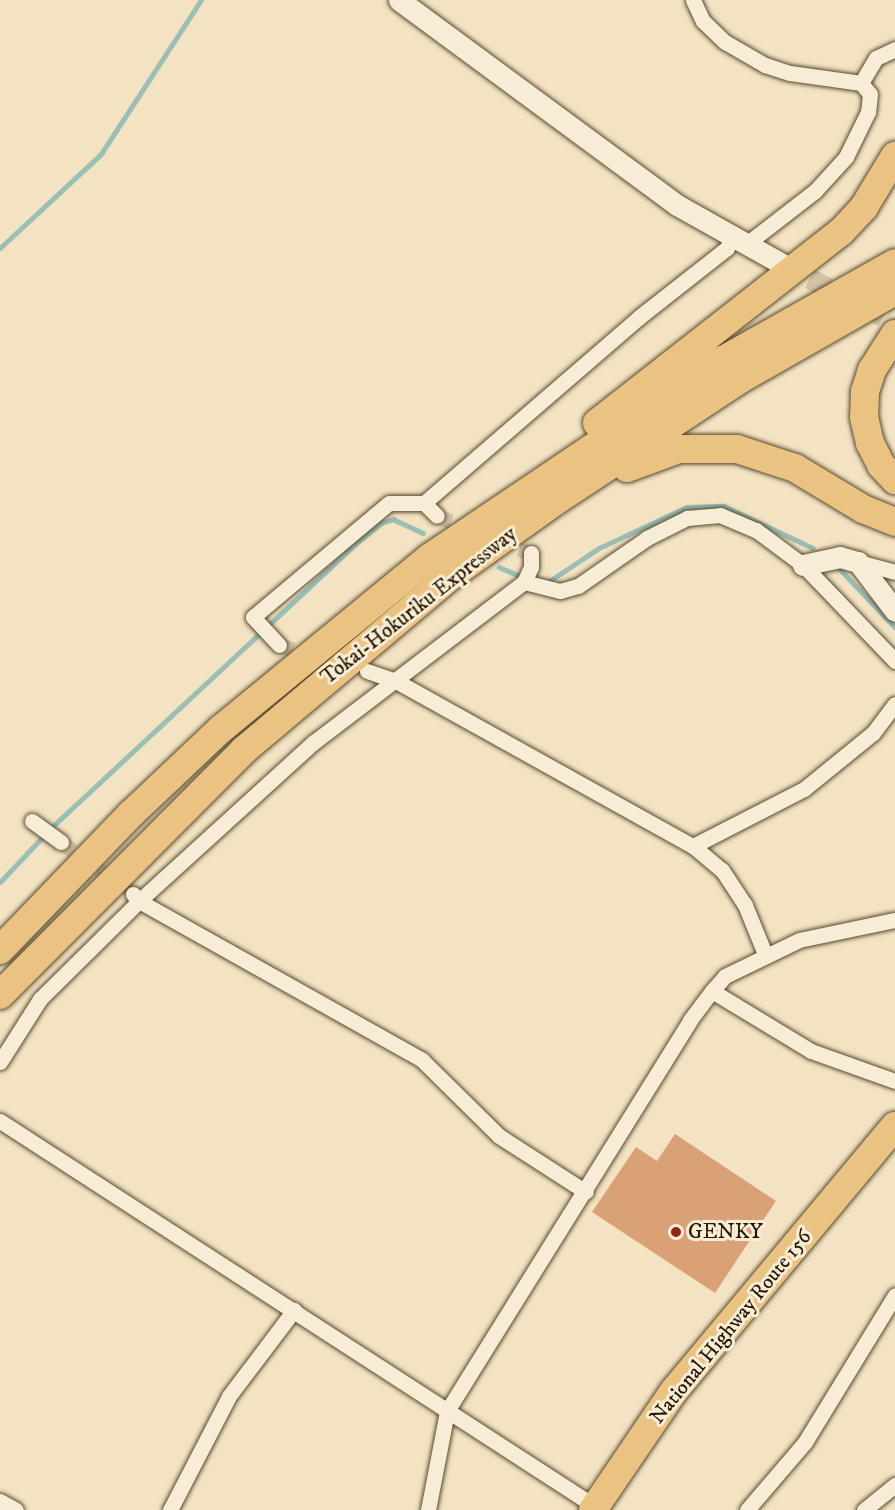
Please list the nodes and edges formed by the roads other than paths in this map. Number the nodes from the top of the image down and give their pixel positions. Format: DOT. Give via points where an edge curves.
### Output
graph roads {
  1 [pos="399,0"];
  2 [pos="693,0"];
  3 [pos="895,49"];
  4 [pos="861,83"];
  5 [pos="895,156"];
  6 [pos="740,243"];
  7 [pos="895,263"];
  8 [pos="782,264"];
  9 [pos="895,291"];
  10 [pos="895,334"];
  11 [pos="895,480"];
  12 [pos="424,503"];
  13 [pos="437,516"];
  14 [pos="895,522"];
  15 [pos="531,553"];
  16 [pos="429,558"];
  17 [pos="858,562"];
  18 [pos="804,565"];
  19 [pos="895,572"];
  20 [pos="526,577"];
  21 [pos="895,611"];
  22 [pos="276,642"];
  23 [pos="895,661"];
  24 [pos="359,664"];
  25 [pos="396,681"];
  26 [pos="895,704"];
  27 [pos="35,824"];
  28 [pos="58,840"];
  29 [pos="693,846"];
  30 [pos="136,897"];
  31 [pos="895,920"];
  32 [pos="0,950"];
  33 [pos="765,954"];
  34 [pos="712,991"];
  35 [pos="0,995"];
  36 [pos="0,1062"];
  37 [pos="895,1081"];
  38 [pos="0,1121"];
  39 [pos="889,1135"];
  40 [pos="586,1192"];
  41 [pos="895,1294"];
  42 [pos="294,1310"];
  43 [pos="447,1412"];
  44 [pos="895,1485"];
  45 [pos="0,1502"];
  46 [pos="596,1509"];
  47 [pos="16,1510"];
  48 [pos="171,1510"];
  49 [pos="428,1510"];
  50 [pos="747,1510"];
  51 [pos="864,1510"];
  1 -- 6 [label="street" via="677,205"];
  2 -- 4 [label="street" via="703,21 725,42 765,65 790,73"];
  3 -- 4 [label="street" via="876,58"];
  4 -- 6 [label="street" via="870,94 868,112 846,157 815,191 753,239"];
  5 -- 16 [label="highway" via="864,207 811,259 658,374"];
  6 -- 8 [label="street"];
  6 -- 12 [label="street" via="726,248 638,318"];
  7 -- 16 [label="highway, Tokai-Hokuriku Expressway" via="723,360"];
  9 -- 24 [label="highway, Tokai-Hokuriku Expressway" via="738,380 557,500 452,576"];
  10 -- 11 [label="highway" via="872,370 865,392 864,417 870,443 881,465"];
  12 -- 13 [label="street"];
  12 -- 22 [label="street" via="389,503 253,617"];
  14 -- 24 [label="highway" via="766,456 708,447 679,449 647,458 609,477"];
  15 -- 20 [label="street"];
  16 -- 32 [label="highway, Tokai-Hokuriku Expressway" via="221,729 131,814"];
  17 -- 18 [label="street" via="840,557"];
  17 -- 19 [label="street"];
  17 -- 21 [label="street"];
  18 -- 20 [label="street" via="756,530 720,515 687,518 648,538 578,586 560,591"];
  18 -- 23 [label="street"];
  20 -- 25 [label="street"];
  24 -- 25 [label="street"];
  24 -- 35 [label="highway, Tokai-Hokuriku Expressway" via="186,806"];
  25 -- 29 [label="street"];
  25 -- 30 [label="street" via="314,742"];
  26 -- 29 [label="street" via="873,732 804,789"];
  27 -- 28 [label="street"];
  29 -- 33 [label="street" via="722,870 746,904"];
  30 -- 36 [label="street" via="40,999"];
  30 -- 40 [label="street" via="407,1050 499,1136"];
  31 -- 33 [label="street" via="799,940"];
  33 -- 34 [label="street" via="725,976"];
  34 -- 37 [label="street" via="811,1051"];
  34 -- 40 [label="street" via="690,1020"];
  38 -- 42 [label="street"];
  39 -- 46 [label="highway, National Highway Route 156" via="674,1391"];
  40 -- 43 [label="street"];
  41 -- 50 [label="street" via="805,1442"];
  42 -- 43 [label="street"];
  42 -- 48 [label="street" via="229,1396"];
  43 -- 46 [label="street"];
  43 -- 49 [label="street"];
  44 -- 51 [label="street"];
  45 -- 47 [label="street"];
}
